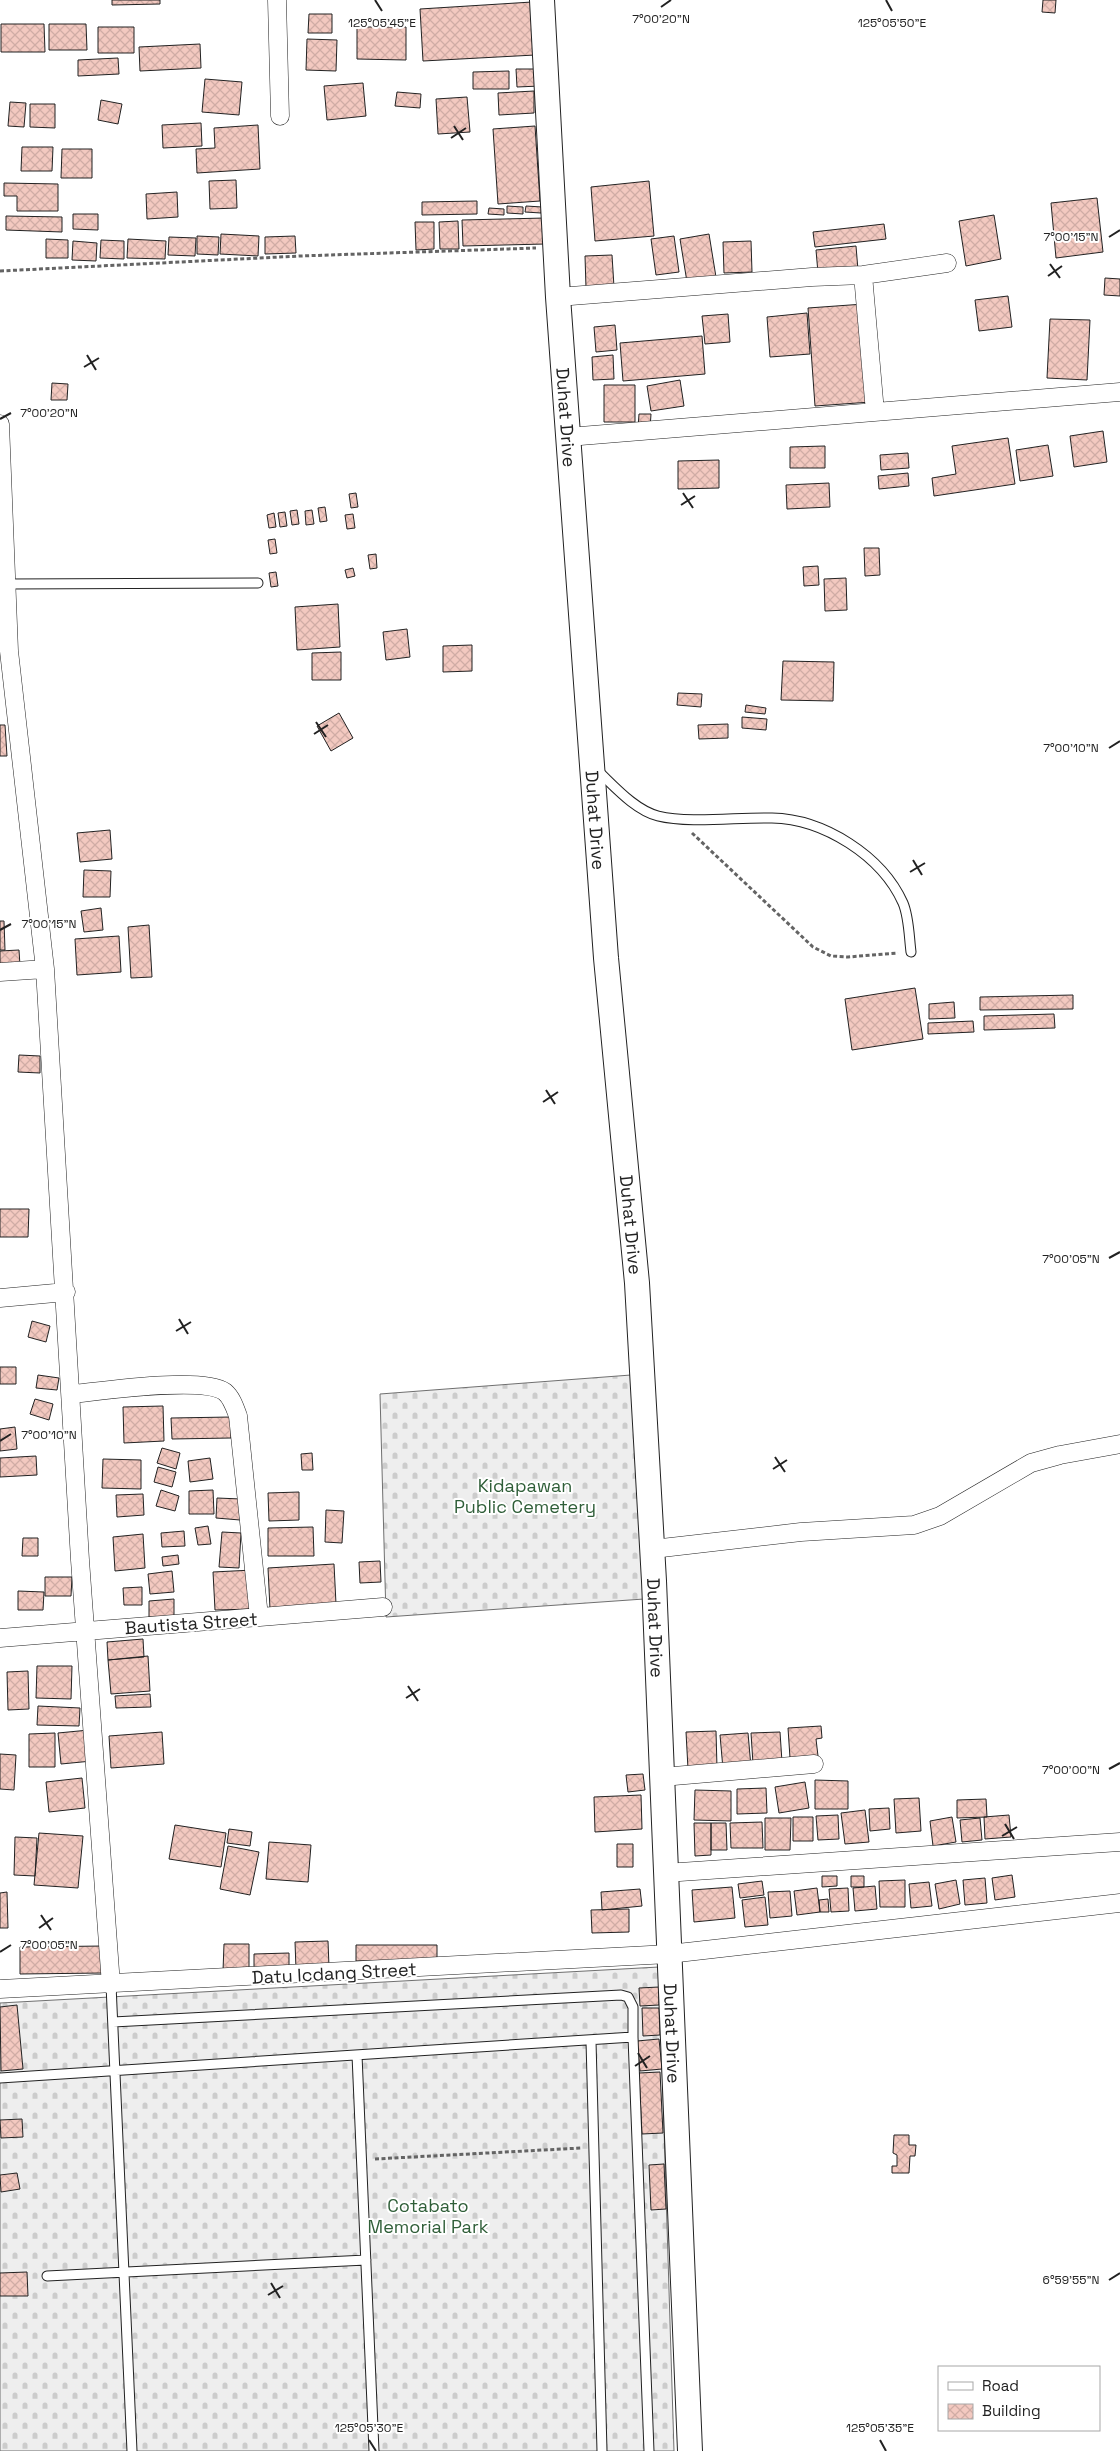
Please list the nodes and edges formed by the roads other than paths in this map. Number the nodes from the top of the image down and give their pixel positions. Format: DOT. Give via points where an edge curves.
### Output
graph roads {
  1 [pos="277,0"];
  2 [pos="542,0"];
  3 [pos="280,116"];
  4 [pos="947,262"];
  5 [pos="863,276"];
  6 [pos="558,297"];
  7 [pos="1120,392"];
  8 [pos="875,412"];
  9 [pos="0,424"];
  10 [pos="568,436"];
  11 [pos="258,583"];
  12 [pos="7,584"];
  13 [pos="5,651"];
  14 [pos="592,766"];
  15 [pos="911,952"];
  16 [pos="45,968"];
  17 [pos="0,972"];
  18 [pos="66,1292"];
  19 [pos="0,1298"];
  20 [pos="72,1394"];
  21 [pos="1120,1444"];
  22 [pos="652,1549"];
  23 [pos="383,1607"];
  24 [pos="259,1618"];
  25 [pos="86,1630"];
  26 [pos="0,1638"];
  27 [pos="814,1764"];
  28 [pos="662,1777"];
  29 [pos="1120,1842"];
  30 [pos="665,1873"];
  31 [pos="1120,1903"];
  32 [pos="669,1954"];
  33 [pos="112,1984"];
  34 [pos="0,1989"];
  35 [pos="113,2022"];
  36 [pos="633,2037"];
  37 [pos="591,2041"];
  38 [pos="357,2055"];
  39 [pos="114,2072"];
  40 [pos="0,2078"];
  41 [pos="366,2260"];
  42 [pos="124,2272"];
  43 [pos="47,2276"];
  44 [pos="132,2451"];
  45 [pos="374,2451"];
  46 [pos="602,2451"];
  47 [pos="649,2451"];
  48 [pos="690,2451"];
  1 -- 3 [label="street"];
  2 -- 6 [label="street, Duhat Drive"];
  4 -- 5 [label="street"];
  5 -- 6 [label="street" via="812,277"];
  5 -- 8 [label="street"];
  6 -- 10 [label="street, Duhat Drive"];
  7 -- 8 [label="street"];
  8 -- 10 [label="street"];
  9 -- 12 [label="street"];
  10 -- 14 [label="street, Duhat Drive"];
  11 -- 12 [label="lane"];
  12 -- 13 [label="street"];
  13 -- 16 [label="street"];
  14 -- 15 [label="lane" via="630,801 656,816 775,818 814,826 854,847 876,863 904,905"];
  14 -- 22 [label="street, Duhat Drive" via="606,958 637,1283"];
  16 -- 17 [label="street"];
  16 -- 18 [label="street"];
  18 -- 19 [label="street"];
  18 -- 20 [label="street"];
  20 -- 24 [label="street" via="187,1384 219,1389 232,1400 238,1416"];
  20 -- 25 [label="street"];
  21 -- 22 [label="street" via="1031,1463 940,1516 914,1525 801,1532"];
  22 -- 28 [label="street, Duhat Drive"];
  23 -- 24 [label="street, Bautista Street"];
  24 -- 25 [label="street, Bautista Street"];
  25 -- 26 [label="street, Bautista Street"];
  25 -- 33 [label="street"];
  27 -- 28 [label="street"];
  28 -- 30 [label="street, Duhat Drive"];
  29 -- 30 [label="street"];
  30 -- 32 [label="street, Duhat Drive"];
  31 -- 32 [label="street, Datu Icdang Street"];
  32 -- 33 [label="street, Datu Icdang Street"];
  32 -- 48 [label="street, Duhat Drive"];
  33 -- 34 [label="street, Datu Icdang Street"];
  33 -- 35 [label="lane"];
  35 -- 36 [label="lane" via="621,1995 632,2002"];
  35 -- 39 [label="lane"];
  36 -- 37 [label="lane"];
  36 -- 47 [label="lane"];
  37 -- 38 [label="lane"];
  37 -- 46 [label="lane"];
  38 -- 39 [label="lane"];
  38 -- 41 [label="lane"];
  39 -- 40 [label="lane"];
  39 -- 42 [label="lane"];
  41 -- 42 [label="lane"];
  41 -- 45 [label="lane"];
  42 -- 43 [label="lane"];
  42 -- 44 [label="lane"];
}
